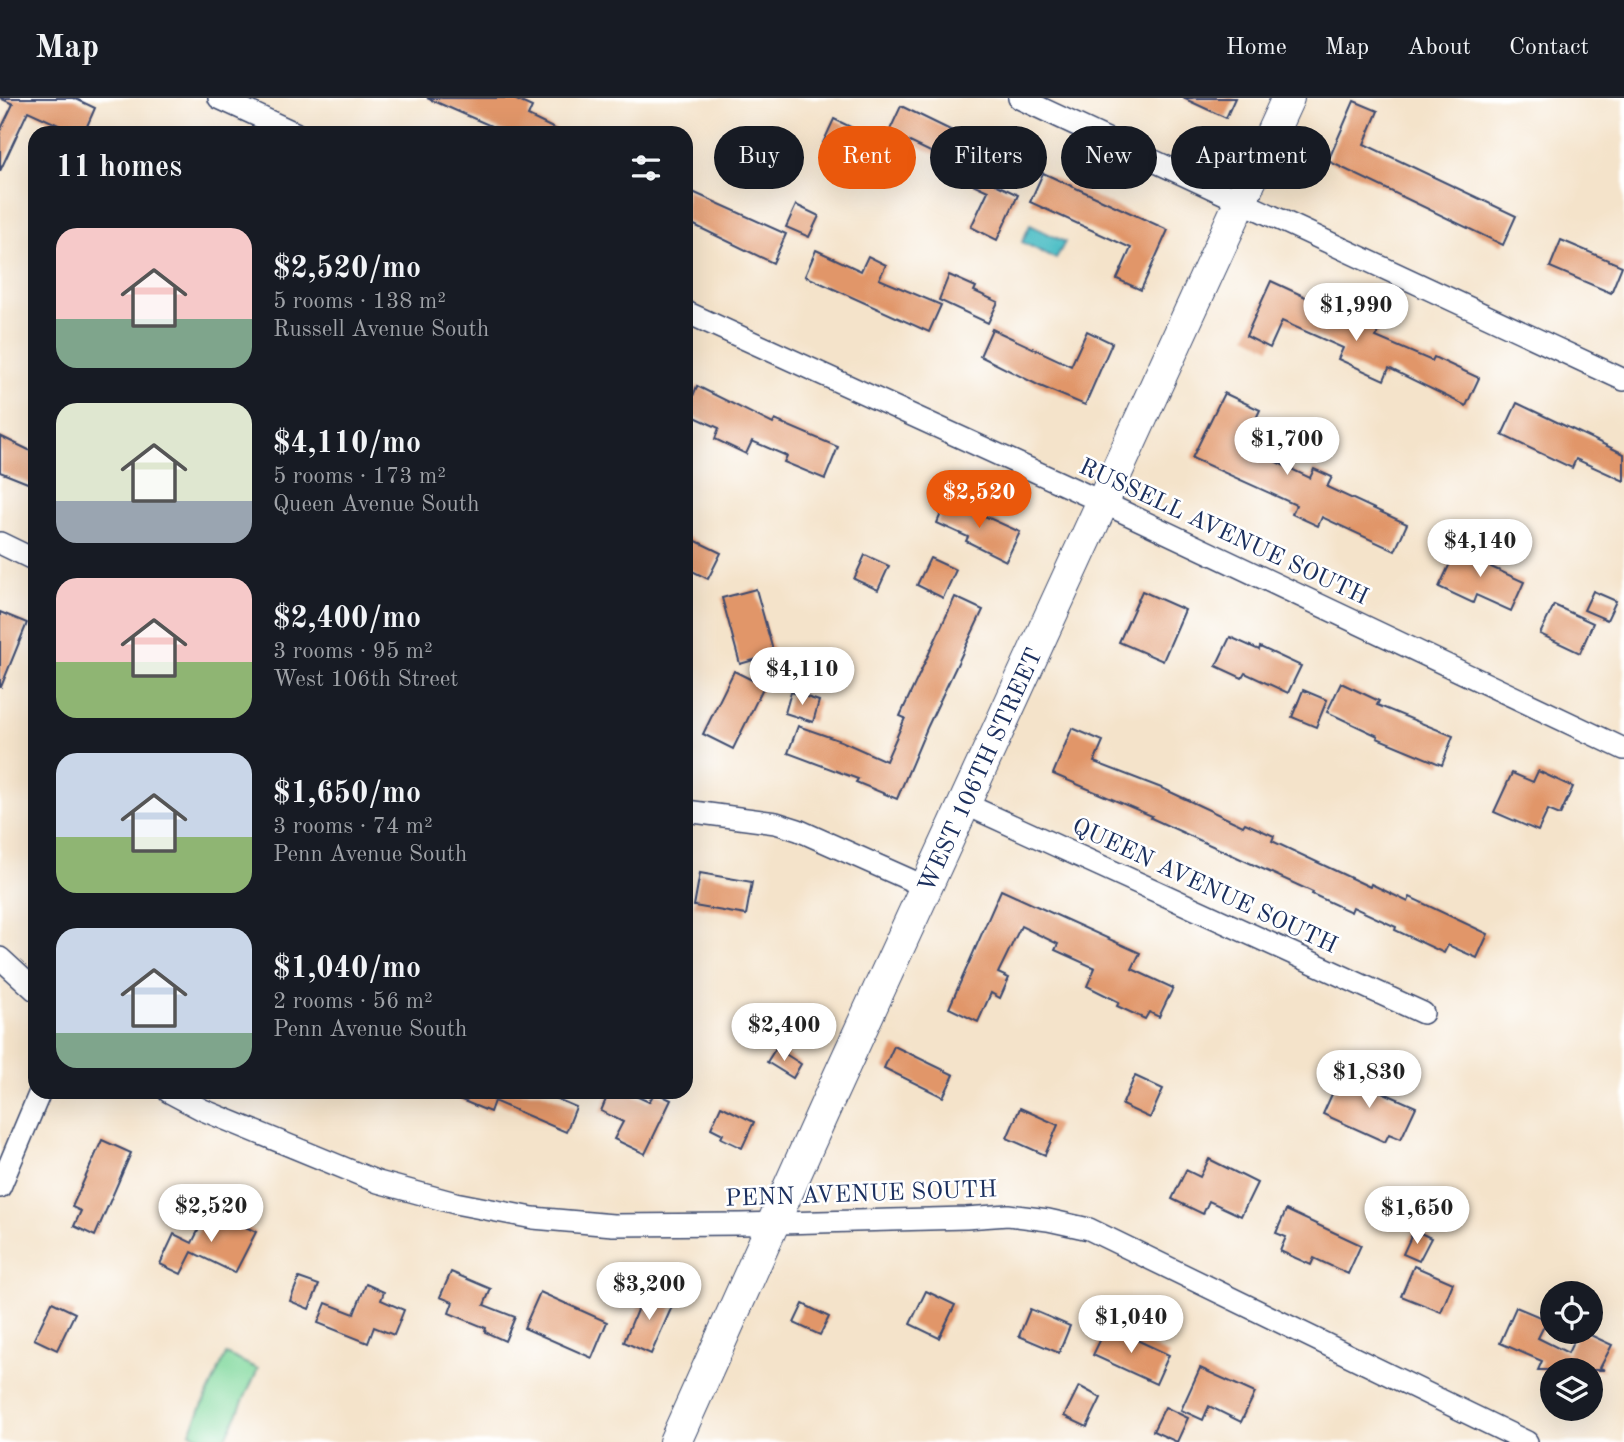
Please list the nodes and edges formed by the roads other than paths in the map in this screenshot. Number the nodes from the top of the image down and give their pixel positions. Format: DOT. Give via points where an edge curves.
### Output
graph roads {
  1 [pos="219,98"];
  2 [pos="1019,98"];
  3 [pos="1288,98"];
  4 [pos="280,126"];
  5 [pos="1241,200"];
  6 [pos="693,315"];
  7 [pos="1624,380"];
  8 [pos="1102,502"];
  9 [pos="0,543"];
  10 [pos="28,556"];
  11 [pos="1624,749"];
  12 [pos="965,804"];
  13 [pos="693,812"];
  14 [pos="926,887"];
  15 [pos="0,958"];
  16 [pos="28,984"];
  17 [pos="1423,1013"];
  18 [pos="37,1099"];
  19 [pos="182,1099"];
  20 [pos="0,1187"];
  21 [pos="773,1224"];
  22 [pos="675,1442"];
  23 [pos="1527,1442"];
  1 -- 4 [label="street"];
  2 -- 5 [label="street"];
  3 -- 5 [label="street, WEST 106TH STREET"];
  5 -- 7 [label="street"];
  5 -- 8 [label="street, WEST 106TH STREET"];
  6 -- 8 [label="street, RUSSELL AVENUE SOUTH"];
  8 -- 11 [label="street, RUSSELL AVENUE SOUTH"];
  8 -- 12 [label="street, WEST 106TH STREET"];
  9 -- 10 [label="street"];
  12 -- 14 [label="street, WEST 106TH STREET"];
  12 -- 17 [label="street, QUEEN AVENUE SOUTH"];
  13 -- 14 [label="street" via="798,830"];
  14 -- 21 [label="street, WEST 106TH STREET"];
  15 -- 16 [label="street"];
  18 -- 20 [label="street"];
  19 -- 21 [label="street, PENN AVENUE SOUTH" via="378,1182 455,1203 533,1218 613,1225"];
  21 -- 22 [label="street, WEST 106TH STREET"];
  21 -- 23 [label="street, PENN AVENUE SOUTH" via="1008,1214 1089,1229"];
}
